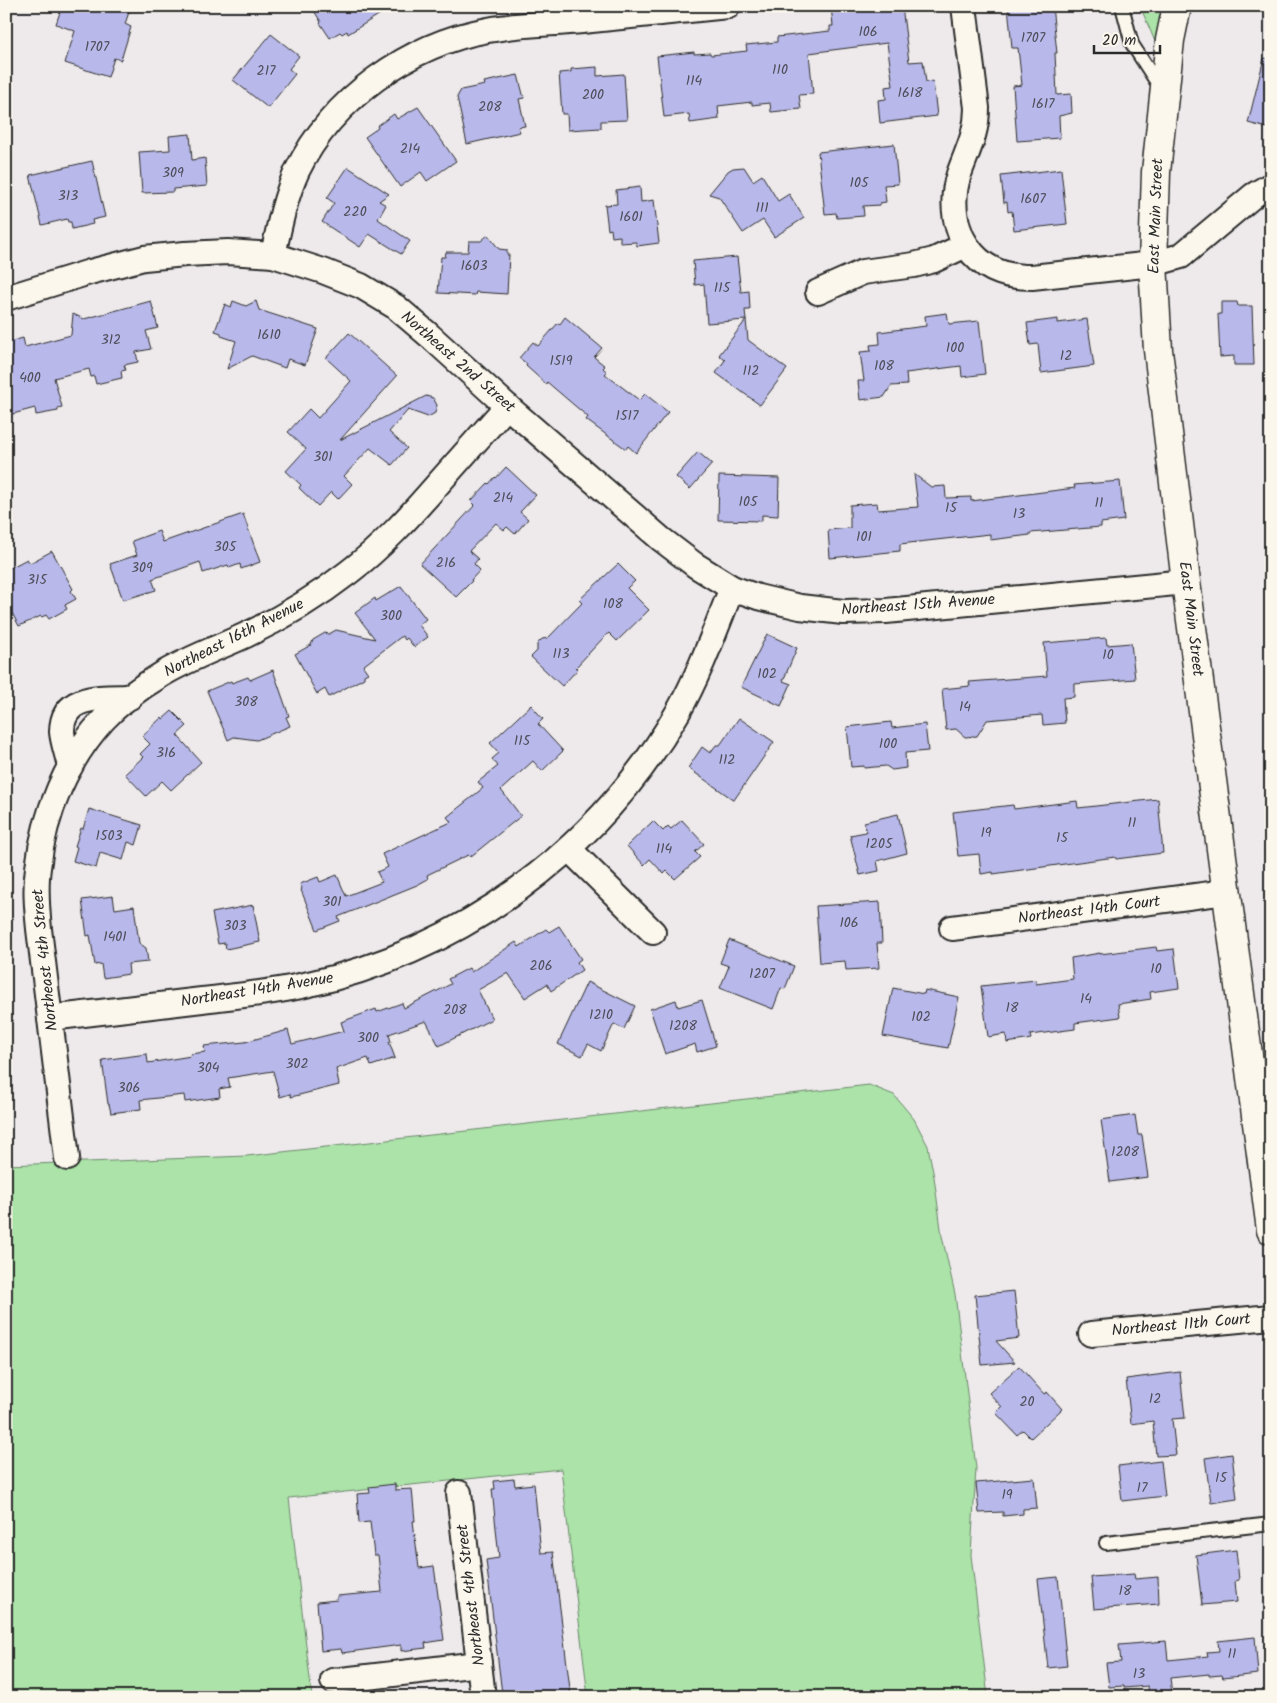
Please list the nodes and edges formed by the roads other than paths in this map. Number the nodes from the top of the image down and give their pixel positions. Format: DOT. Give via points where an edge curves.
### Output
graph roads {
  1 [pos="728,6"];
  2 [pos="964,6"];
  3 [pos="1122,6"];
  4 [pos="1178,6"];
  5 [pos="1164,93"];
  6 [pos="1271,185"];
  7 [pos="966,246"];
  8 [pos="273,255"];
  9 [pos="1153,264"];
  10 [pos="818,292"];
  11 [pos="6,298"];
  12 [pos="507,406"];
  13 [pos="621,505"];
  14 [pos="1186,582"];
  15 [pos="732,588"];
  16 [pos="130,697"];
  17 [pos="70,766"];
  18 [pos="569,849"];
  19 [pos="1226,892"];
  20 [pos="952,928"];
  21 [pos="653,932"];
  22 [pos="50,1018"];
  23 [pos="67,1158"];
  24 [pos="1271,1230"];
  25 [pos="1271,1317"];
  26 [pos="1091,1334"];
  27 [pos="459,1493"];
  28 [pos="1271,1524"];
  29 [pos="1106,1543"];
  30 [pos="479,1664"];
  31 [pos="333,1681"];
  32 [pos="483,1697"];
  1 -- 8 [label="street" via="489,30 446,42 405,61 370,83 352,99 308,151 296,173"];
  2 -- 7 [label="street" via="977,108 975,133 954,196 957,224"];
  3 -- 5 [label="lane" via="1132,44"];
  4 -- 5 [label="main road, East Main Street"];
  5 -- 9 [label="main road, East Main Street" via="1156,172"];
  6 -- 9 [label="street" via="1254,195 1181,256"];
  7 -- 9 [label="street" via="981,263 1015,277"];
  7 -- 10 [label="street" via="934,260 863,272"];
  8 -- 11 [label="street, Northeast 2nd Street" via="228,252 144,258"];
  8 -- 12 [label="street, Northeast 2nd Street" via="361,286 396,308"];
  9 -- 14 [label="main road, East Main Street" via="1158,350"];
  12 -- 13 [label="street, Northeast 2nd Street"];
  12 -- 16 [label="street, Northeast 16th Avenue" via="405,521 350,572 275,621 161,675"];
  13 -- 15 [label="street, Northeast 15th Avenue" via="695,565"];
  14 -- 15 [label="street, Northeast 15th Avenue" via="886,611 843,612 758,598"];
  14 -- 19 [label="main road, East Main Street"];
  15 -- 18 [label="street, Northeast 14th Avenue" via="696,678 652,754 596,822"];
  16 -- 17 [label="street, Northeast 16th Avenue" via="104,719"];
  16 -- 17 [label="street" via="83,700 68,712 62,734"];
  17 -- 22 [label="street, Northeast 4th Street" via="49,816 38,870 38,928"];
  18 -- 21 [label="street"];
  18 -- 22 [label="street, Northeast 14th Avenue" via="492,908 450,933 378,964 341,976 246,995"];
  19 -- 20 [label="street, Northeast 14th Court"];
  19 -- 24 [label="main road, East Main Street"];
  22 -- 23 [label="street, Northeast 4th Street"];
  25 -- 26 [label="street, Northeast 11th Court"];
  27 -- 30 [label="street, Northeast 4th Street"];
  28 -- 29 [label="lane"];
  30 -- 31 [label="street"];
  30 -- 32 [label="street, Northeast 4th Street"];
}
